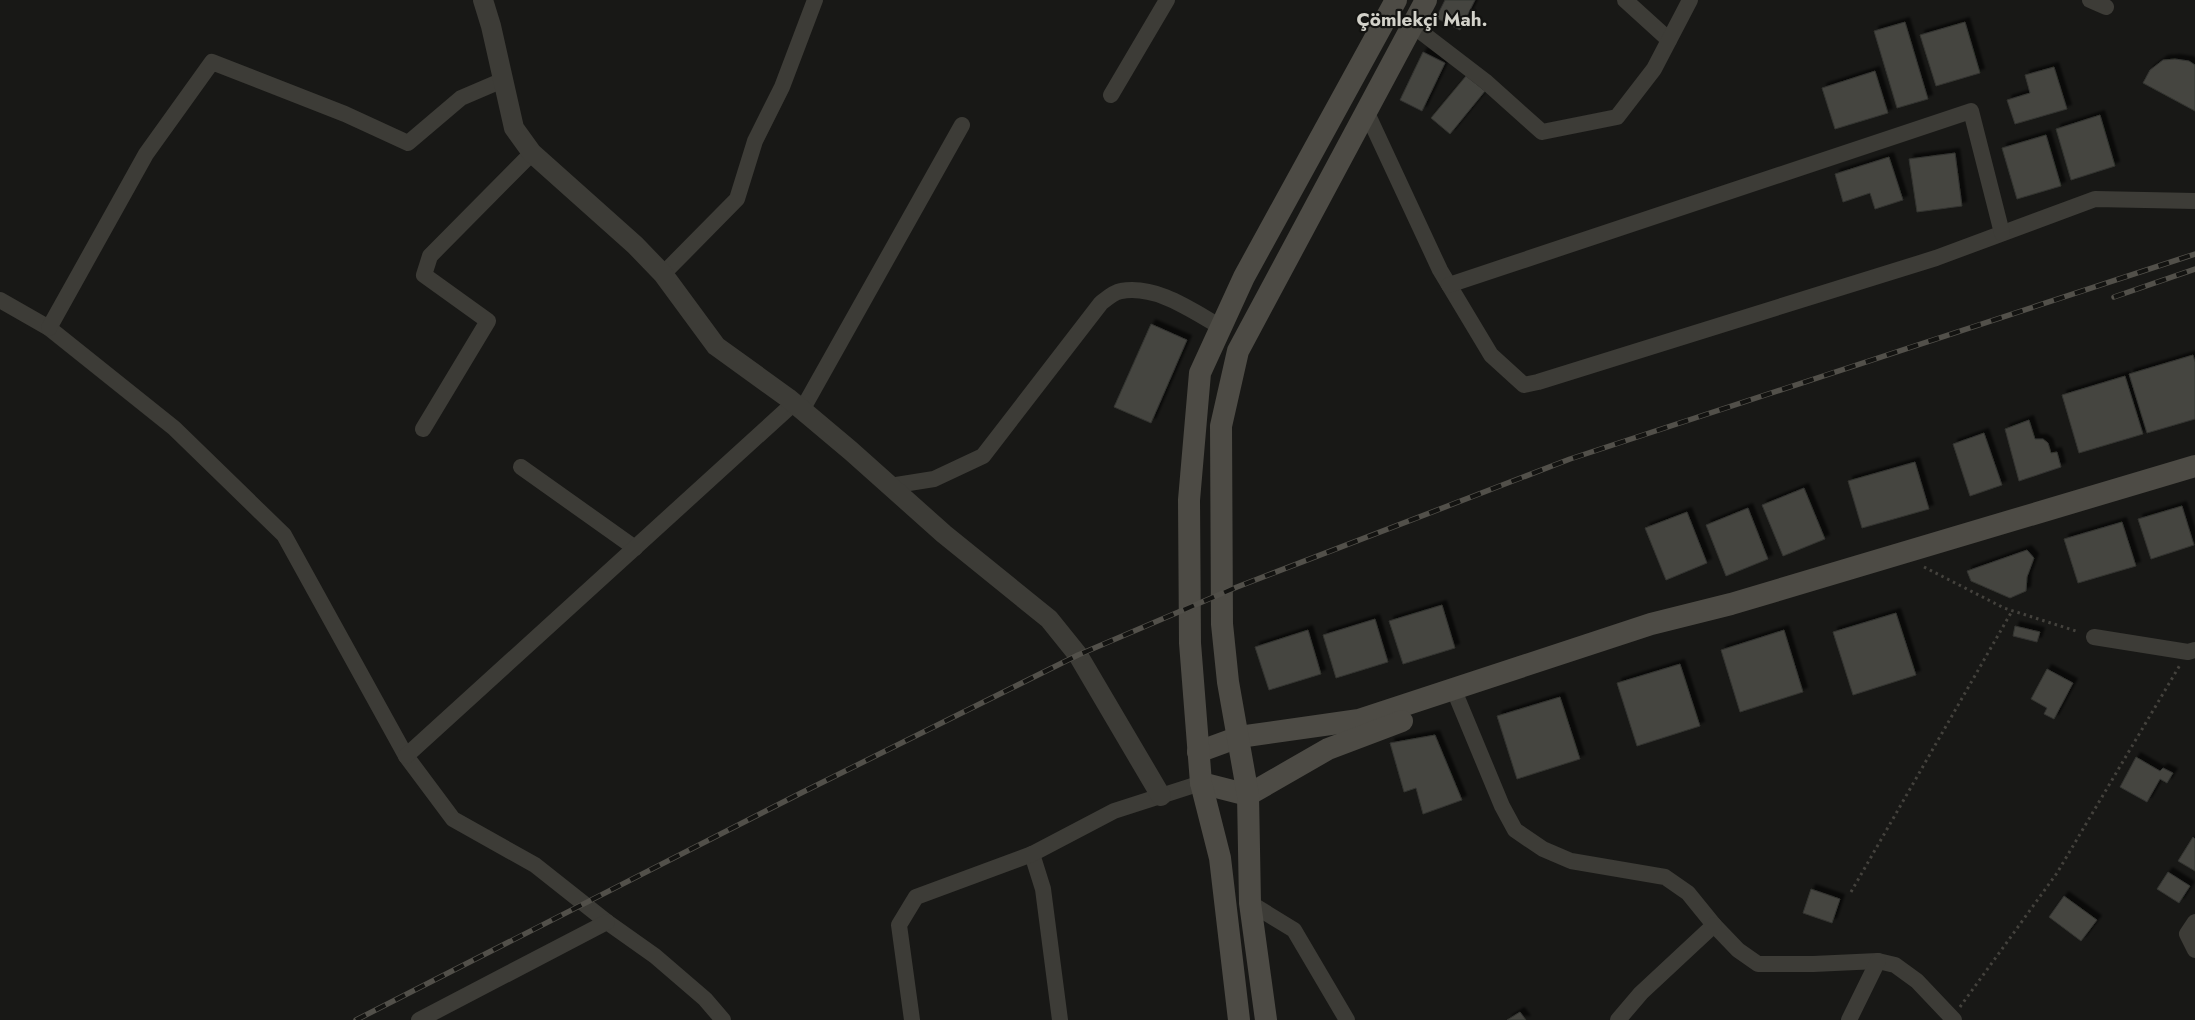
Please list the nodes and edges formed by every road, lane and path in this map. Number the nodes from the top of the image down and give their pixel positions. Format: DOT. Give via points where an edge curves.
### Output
graph roads {
  1 [pos="483,0"];
  2 [pos="815,0"];
  3 [pos="1167,0"];
  4 [pos="1396,0"];
  5 [pos="1426,0"];
  6 [pos="1626,0"];
  7 [pos="1690,0"];
  8 [pos="2090,0"];
  9 [pos="2106,7"];
  10 [pos="1412,25"];
  11 [pos="1669,40"];
  12 [pos="503,80"];
  13 [pos="1111,95"];
  14 [pos="1366,111"];
  15 [pos="962,125"];
  16 [pos="532,153"];
  17 [pos="2195,201"];
  18 [pos="2002,233"];
  19 [pos="664,274"];
  20 [pos="1449,286"];
  21 [pos="0,300"];
  22 [pos="1221,327"];
  23 [pos="49,328"];
  24 [pos="798,406"];
  25 [pos="423,429"];
  26 [pos="2195,466"];
  27 [pos="521,467"];
  28 [pos="890,486"];
  29 [pos="635,548"];
  30 [pos="1899,554"];
  31 [pos="1731,604"];
  32 [pos="2012,611"];
  33 [pos="2094,637"];
  34 [pos="2192,651"];
  35 [pos="1458,700"];
  36 [pos="1239,737"];
  37 [pos="1198,752"];
  38 [pos="406,756"];
  39 [pos="1201,783"];
  40 [pos="1248,795"];
  41 [pos="1161,796"];
  42 [pos="1032,854"];
  43 [pos="1851,892"];
  44 [pos="1250,903"];
  45 [pos="607,922"];
  46 [pos="2195,922"];
  47 [pos="1714,925"];
  48 [pos="2195,950"];
  49 [pos="1878,961"];
  50 [pos="1953,1019"];
  51 [pos="419,1020"];
  52 [pos="724,1020"];
  53 [pos="912,1020"];
  54 [pos="1060,1020"];
  55 [pos="1239,1020"];
  56 [pos="1266,1020"];
  57 [pos="1347,1020"];
  58 [pos="1618,1020"];
  59 [pos="1849,1020"];
  1 -- 12 [label="street"];
  2 -- 19 [label="street" via="782,87 755,141 737,198"];
  3 -- 13 [label="street"];
  4 -- 22 [label="main road" via="1244,277"];
  5 -- 10 [label="main road"];
  6 -- 11 [label="street"];
  7 -- 11 [label="street"];
  8 -- 9 [label="street"];
  10 -- 11 [label="street" via="1485,81 1542,132 1617,117 1654,69"];
  10 -- 14 [label="main road"];
  12 -- 16 [label="street" via="514,128"];
  12 -- 23 [label="street" via="461,98 408,142 212,62 146,154"];
  14 -- 20 [label="street"];
  14 -- 36 [label="main road" via="1238,351 1221,426 1222,624 1228,682"];
  15 -- 24 [label="street"];
  16 -- 19 [label="street"];
  16 -- 25 [label="street" via="430,256 424,275 488,321"];
  17 -- 18 [label="street" via="2095,199"];
  18 -- 20 [label="street" via="1917,264 1524,385 1491,355"];
  18 -- 20 [label="street" via="1972,111"];
  19 -- 24 [label="street" via="716,346"];
  21 -- 23 [label="street"];
  22 -- 28 [label="street" via="1170,298 1142,291 1119,291 1101,303 983,456 934,479"];
  22 -- 37 [label="main road" via="1200,373 1190,500 1190,643"];
  23 -- 38 [label="street" via="174,428 284,535"];
  24 -- 28 [label="street"];
  24 -- 29 [label="street"];
  26 -- 30 [label="main road"];
  27 -- 29 [label="street"];
  28 -- 41 [label="street" via="1049,619 1078,655"];
  29 -- 38 [label="street"];
  30 -- 31 [label="main road"];
  30 -- 32 [label="path"];
  31 -- 35 [label="main road" via="1696,626"];
  31 -- 36 [label="main road" via="1651,624 1360,720"];
  32 -- 33 [label="path"];
  32 -- 43 [label="path"];
  33 -- 34 [label="street"];
  34 -- 50 [label="path" via="2057,873"];
  35 -- 40 [label="main road" via="1328,749"];
  35 -- 47 [label="street" via="1515,830 1544,849 1571,861 1665,877 1688,893"];
  36 -- 37 [label="main road"];
  36 -- 40 [label="main road"];
  37 -- 39 [label="main road"];
  38 -- 45 [label="street" via="453,818 535,865"];
  39 -- 40 [label="main road"];
  39 -- 41 [label="street"];
  39 -- 55 [label="main road" via="1220,858"];
  40 -- 44 [label="main road"];
  41 -- 42 [label="street" via="1114,811"];
  42 -- 53 [label="street" via="916,897 899,925"];
  42 -- 54 [label="street" via="1043,889"];
  44 -- 56 [label="main road"];
  44 -- 57 [label="street" via="1294,930"];
  45 -- 51 [label="street"];
  45 -- 52 [label="street" via="655,956"];
  46 -- 48 [label="street" via="2187,934"];
  47 -- 49 [label="street" via="1738,950 1758,964"];
  47 -- 58 [label="street" via="1641,993"];
  49 -- 50 [label="street" via="1895,965 1917,981"];
  49 -- 59 [label="street"];
}
